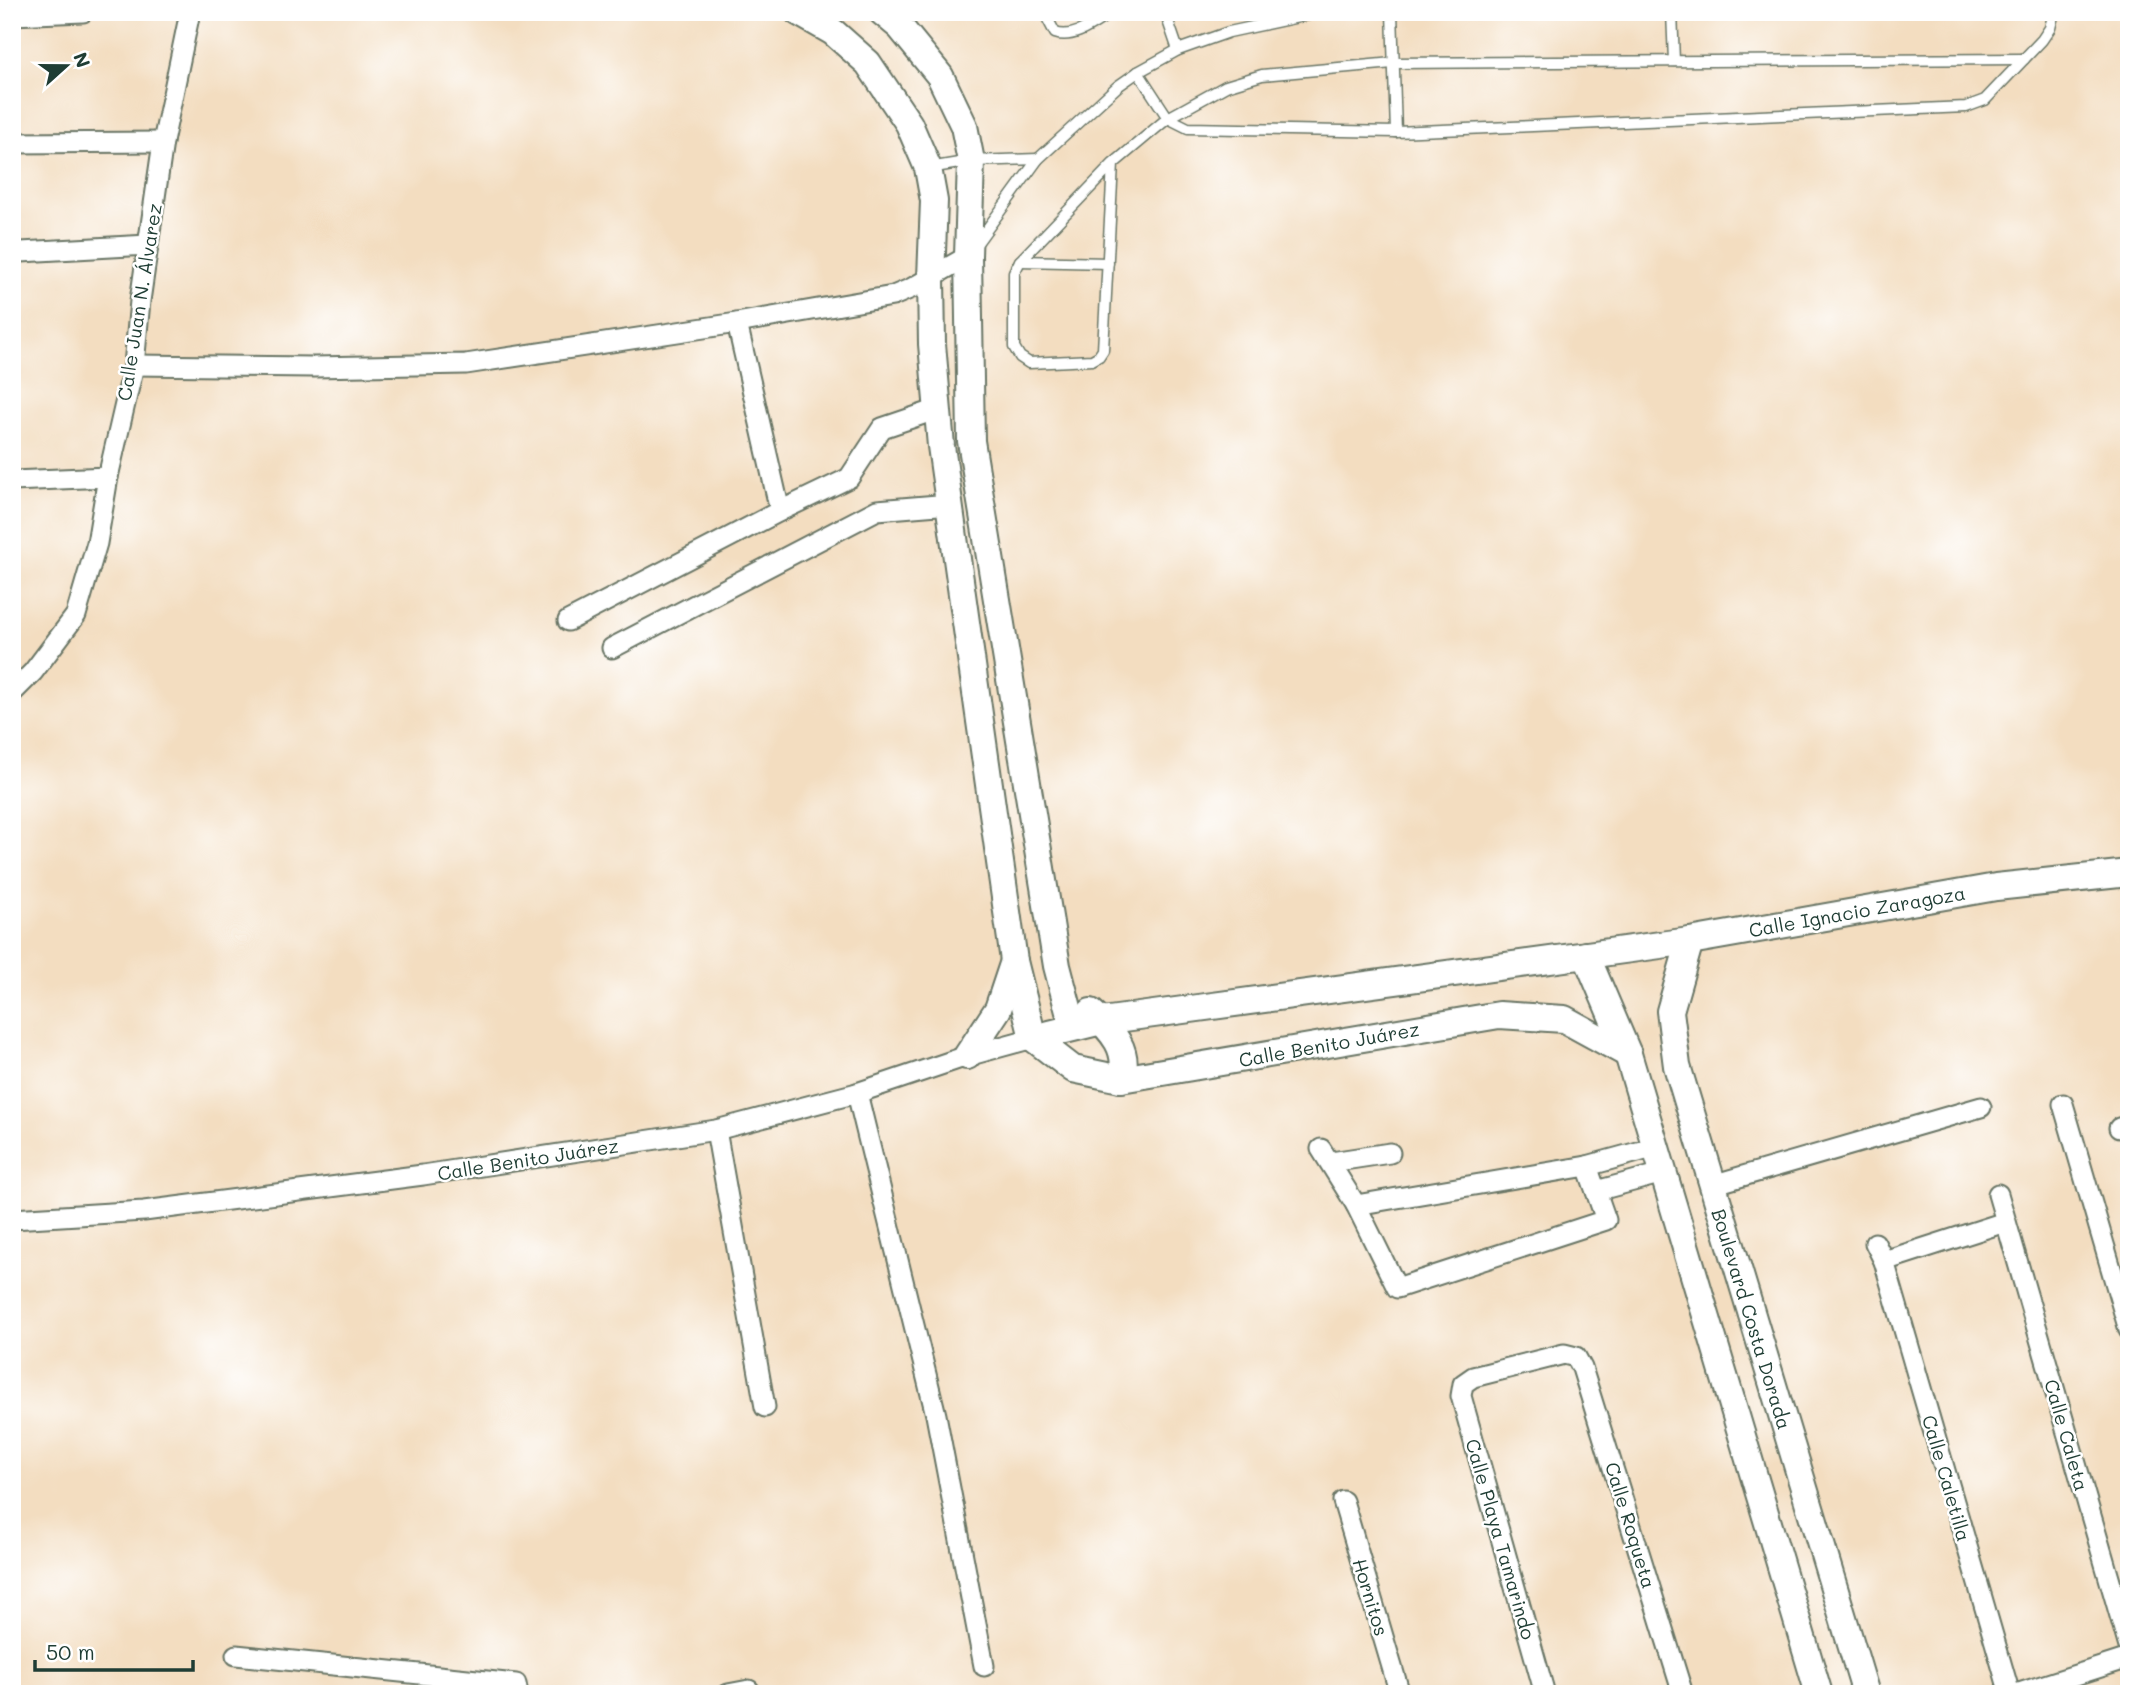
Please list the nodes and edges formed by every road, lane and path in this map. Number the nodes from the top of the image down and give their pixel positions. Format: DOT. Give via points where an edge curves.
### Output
graph roads {
  1 [pos="83,12"];
  2 [pos="190,12"];
  3 [pos="798,12"];
  4 [pos="882,12"];
  5 [pos="1044,12"];
  6 [pos="1112,12"];
  7 [pos="1165,12"];
  8 [pos="1322,12"];
  9 [pos="1392,12"];
  10 [pos="1672,12"];
  11 [pos="2054,12"];
  12 [pos="12,15"];
  13 [pos="1178,50"];
  14 [pos="2024,59"];
  15 [pos="1674,61"];
  16 [pos="1393,63"];
  17 [pos="1138,72"];
  18 [pos="1168,118"];
  19 [pos="1396,132"];
  20 [pos="163,142"];
  21 [pos="12,144"];
  22 [pos="1038,159"];
  23 [pos="971,161"];
  24 [pos="1113,164"];
  25 [pos="928,168"];
  26 [pos="148,244"];
  27 [pos="21,252"];
  28 [pos="968,256"];
  29 [pos="1020,261"];
  30 [pos="1108,263"];
  31 [pos="931,278"];
  32 [pos="737,323"];
  33 [pos="134,365"];
  34 [pos="938,409"];
  35 [pos="108,477"];
  36 [pos="12,481"];
  37 [pos="949,497"];
  38 [pos="780,511"];
  39 [pos="960,575"];
  40 [pos="993,575"];
  41 [pos="568,621"];
  42 [pos="612,648"];
  43 [pos="12,693"];
  44 [pos="2129,873"];
  45 [pos="1690,941"];
  46 [pos="1586,955"];
  47 [pos="1014,961"];
  48 [pos="1057,966"];
  49 [pos="1102,1021"];
  50 [pos="1073,1027"];
  51 [pos="1033,1038"];
  52 [pos="1628,1054"];
  53 [pos="967,1056"];
  54 [pos="1121,1079"];
  55 [pos="857,1093"];
  56 [pos="2063,1104"];
  57 [pos="1981,1107"];
  58 [pos="716,1130"];
  59 [pos="1656,1147"];
  60 [pos="1390,1153"];
  61 [pos="1587,1166"];
  62 [pos="1662,1173"];
  63 [pos="1712,1185"];
  64 [pos="1596,1191"];
  65 [pos="1998,1194"];
  66 [pos="1671,1198"];
  67 [pos="1356,1205"];
  68 [pos="12,1219"];
  69 [pos="2005,1222"];
  70 [pos="1730,1245"];
  71 [pos="2129,1330"];
  72 [pos="1576,1357"];
  73 [pos="765,1407"];
  74 [pos="1343,1501"];
  75 [pos="2129,1647"];
  76 [pos="236,1655"];
  77 [pos="2129,1658"];
  78 [pos="984,1666"];
  79 [pos="517,1689"];
  80 [pos="749,1690"];
  81 [pos="728,1694"];
  82 [pos="1400,1694"];
  83 [pos="1545,1694"];
  84 [pos="1683,1694"];
  85 [pos="1819,1694"];
  86 [pos="1866,1694"];
  87 [pos="2010,1694"];
  88 [pos="2016,1694"];
  1 -- 12 [label="street"];
  2 -- 20 [label="street, Calle Juan N. Álvarez"];
  3 -- 25 [label="main road" via="833,32 868,63 909,124"];
  4 -- 23 [label="main road" via="940,76 964,126"];
  5 -- 6 [label="lane" via="1055,33 1064,36"];
  7 -- 13 [label="lane"];
  8 -- 13 [label="lane" via="1229,32"];
  9 -- 16 [label="lane"];
  10 -- 15 [label="lane"];
  11 -- 14 [label="lane" via="2050,28"];
  13 -- 17 [label="lane"];
  14 -- 15 [label="lane"];
  14 -- 19 [label="lane" via="1985,100 1966,107"];
  15 -- 16 [label="lane"];
  16 -- 18 [label="lane" via="1262,75 1226,86"];
  16 -- 19 [label="lane"];
  17 -- 18 [label="lane"];
  17 -- 22 [label="lane"];
  18 -- 19 [label="lane" via="1188,128"];
  18 -- 24 [label="lane"];
  20 -- 21 [label="street"];
  20 -- 26 [label="street, Calle Juan N. Álvarez"];
  22 -- 23 [label="lane"];
  22 -- 28 [label="lane"];
  23 -- 25 [label="lane"];
  23 -- 28 [label="main road"];
  24 -- 29 [label="lane"];
  24 -- 30 [label="lane"];
  25 -- 31 [label="main road" via="934,201"];
  26 -- 27 [label="street"];
  26 -- 33 [label="street, Calle Juan N. Álvarez"];
  28 -- 31 [label="street"];
  28 -- 40 [label="main road" via="971,441"];
  29 -- 30 [label="lane"];
  29 -- 30 [label="lane" via="1014,274 1014,347 1029,363 1099,356"];
  31 -- 32 [label="street" via="893,296"];
  31 -- 34 [label="main road"];
  32 -- 33 [label="street" via="466,364"];
  32 -- 38 [label="street"];
  33 -- 35 [label="street, Calle Juan N. Álvarez"];
  34 -- 37 [label="main road"];
  34 -- 38 [label="street" via="882,428 849,478"];
  35 -- 36 [label="street"];
  35 -- 43 [label="street, Calle Juan N. Álvarez" via="97,543 76,615"];
  37 -- 39 [label="main road"];
  37 -- 42 [label="street" via="877,510"];
  38 -- 41 [label="street"];
  39 -- 40 [label="main road"];
  39 -- 47 [label="main road"];
  40 -- 48 [label="main road"];
  44 -- 45 [label="main road, Calle Ignacio Zaragoza" via="1996,887"];
  45 -- 46 [label="main road, Calle Ignacio Zaragoza"];
  45 -- 63 [label="main road, Boulevard Costa Dorada" via="1670,1011 1677,1066"];
  46 -- 49 [label="main road, Calle Benito Juárez"];
  46 -- 52 [label="main road"];
  47 -- 51 [label="main road"];
  47 -- 53 [label="main road" via="998,1009"];
  48 -- 49 [label="main road" via="1076,999"];
  48 -- 50 [label="main road"];
  49 -- 50 [label="main road, Calle Benito Juárez"];
  49 -- 54 [label="main road" via="1124,1053"];
  50 -- 51 [label="main road, Calle Benito Juárez"];
  51 -- 53 [label="street, Calle Benito Juárez"];
  51 -- 54 [label="main road, Calle Benito Juárez" via="1073,1069"];
  52 -- 54 [label="main road, Calle Benito Juárez" via="1564,1019 1499,1015"];
  52 -- 59 [label="main road"];
  53 -- 55 [label="street, Calle Benito Juárez"];
  55 -- 58 [label="street, Calle Benito Juárez"];
  55 -- 78 [label="street" via="936,1415"];
  56 -- 71 [label="street"];
  57 -- 63 [label="street"];
  58 -- 68 [label="street, Calle Benito Juárez" via="144,1211"];
  58 -- 73 [label="street"];
  59 -- 61 [label="street"];
  59 -- 62 [label="main road"];
  60 -- 67 [label="street" via="1326,1156"];
  61 -- 64 [label="street"];
  61 -- 67 [label="street"];
  62 -- 64 [label="street"];
  62 -- 66 [label="main road"];
  63 -- 70 [label="main road, Boulevard Costa Dorada"];
  64 -- 67 [label="street" via="1606,1220 1397,1288"];
  65 -- 69 [label="street, Calle Caleta"];
  66 -- 70 [label="main road" via="1686,1209 1703,1250"];
  66 -- 85 [label="main road"];
  69 -- 75 [label="street, Calle Caleta"];
  69 -- 87 [label="street, Calle Caletilla" via="1880,1252"];
  70 -- 86 [label="main road, Boulevard Costa Dorada"];
  72 -- 83 [label="street, Calle Playa Tamarindo" via="1564,1354 1473,1377 1463,1384 1461,1396"];
  72 -- 84 [label="street, Calle Roqueta"];
  74 -- 82 [label="street, Hornitos"];
  76 -- 79 [label="street"];
  77 -- 88 [label="street"];
  80 -- 81 [label="street"];
}
